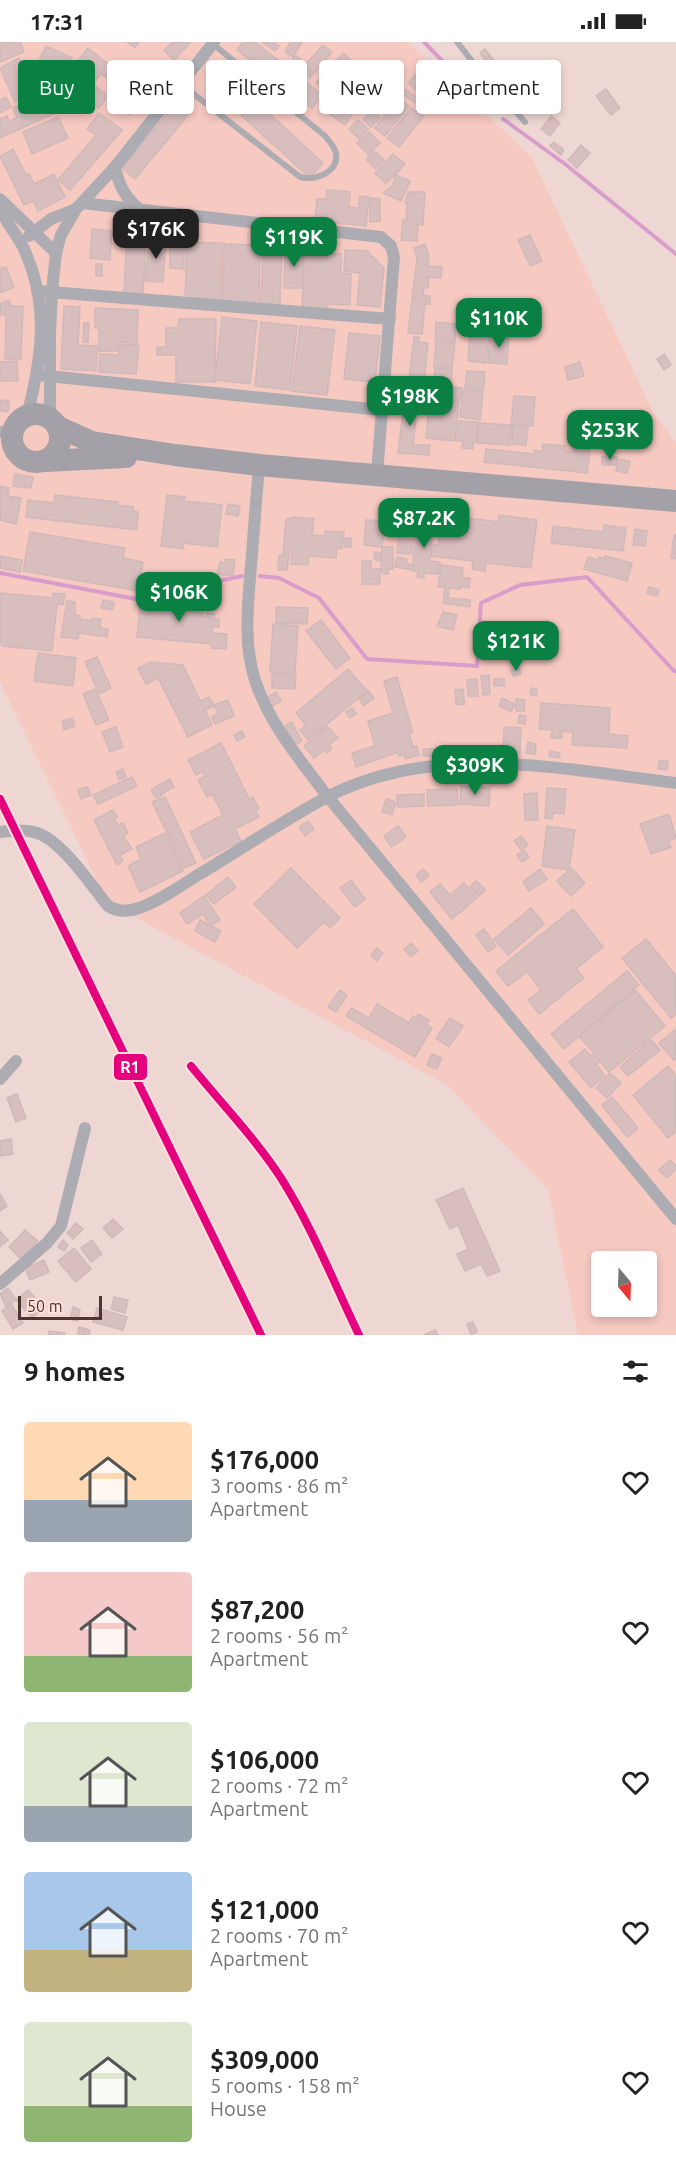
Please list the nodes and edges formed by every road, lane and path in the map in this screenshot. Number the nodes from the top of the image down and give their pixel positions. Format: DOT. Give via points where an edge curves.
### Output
graph roads {
  1 [pos="458,42"];
  2 [pos="213,43"];
  3 [pos="194,67"];
  4 [pos="194,95"];
  5 [pos="157,114"];
  6 [pos="525,122"];
  7 [pos="115,167"];
  8 [pos="0,199"];
  9 [pos="79,206"];
  10 [pos="0,207"];
  11 [pos="139,209"];
  12 [pos="18,217"];
  13 [pos="46,222"];
  14 [pos="34,231"];
  15 [pos="23,247"];
  16 [pos="56,253"];
  17 [pos="37,291"];
  18 [pos="52,291"];
  19 [pos="390,319"];
  20 [pos="44,375"];
  21 [pos="381,410"];
  22 [pos="54,423"];
  23 [pos="9,427"];
  24 [pos="10,455"];
  25 [pos="175,455"];
  26 [pos="45,461"];
  27 [pos="259,465"];
  28 [pos="377,474"];
  29 [pos="676,501"];
  30 [pos="676,783"];
  31 [pos="328,797"];
  32 [pos="0,832"];
  33 [pos="16,1061"];
  34 [pos="0,1079"];
  35 [pos="85,1128"];
  36 [pos="676,1219"];
  37 [pos="0,1284"];
  1 -- 6 [label="lane"];
  2 -- 3 [label="street"];
  2 -- 4 [label="lane" via="325,135 336,154 334,165 318,178 300,177"];
  5 -- 7 [label="street"];
  7 -- 9 [label="street"];
  7 -- 11 [label="street" via="126,198"];
  8 -- 12 [label="street"];
  9 -- 11 [label="street"];
  9 -- 13 [label="street"];
  9 -- 16 [label="street" via="61,235"];
  10 -- 15 [label="street"];
  11 -- 19 [label="street" via="381,237 392,246 394,257"];
  12 -- 13 [label="street"];
  12 -- 14 [label="street"];
  13 -- 14 [label="street"];
  14 -- 15 [label="street"];
  14 -- 16 [label="street"];
  15 -- 17 [label="street"];
  16 -- 18 [label="street"];
  17 -- 18 [label="street"];
  17 -- 20 [label="street"];
  18 -- 19 [label="street"];
  18 -- 20 [label="street"];
  19 -- 21 [label="street"];
  20 -- 21 [label="street"];
  20 -- 22 [label="street"];
  20 -- 23 [label="street"];
  21 -- 28 [label="street"];
  22 -- 23 [label="highway" via="35,414"];
  22 -- 25 [label="highway" via="92,442"];
  22 -- 26 [label="highway" via="60,443"];
  23 -- 24 [label="highway" via="13,429"];
  24 -- 26 [label="highway" via="32,462"];
  25 -- 26 [label="highway"];
  25 -- 27 [label="highway"];
  27 -- 28 [label="highway"];
  27 -- 31 [label="street" via="247,646 255,681 269,711"];
  28 -- 29 [label="highway"];
  30 -- 31 [label="street" via="513,764 465,763 376,778"];
  31 -- 32 [label="street" via="180,886 126,911 108,906 49,839 25,830"];
  31 -- 36 [label="street"];
  33 -- 34 [label="street"];
  35 -- 37 [label="street" via="61,1226"];
}
